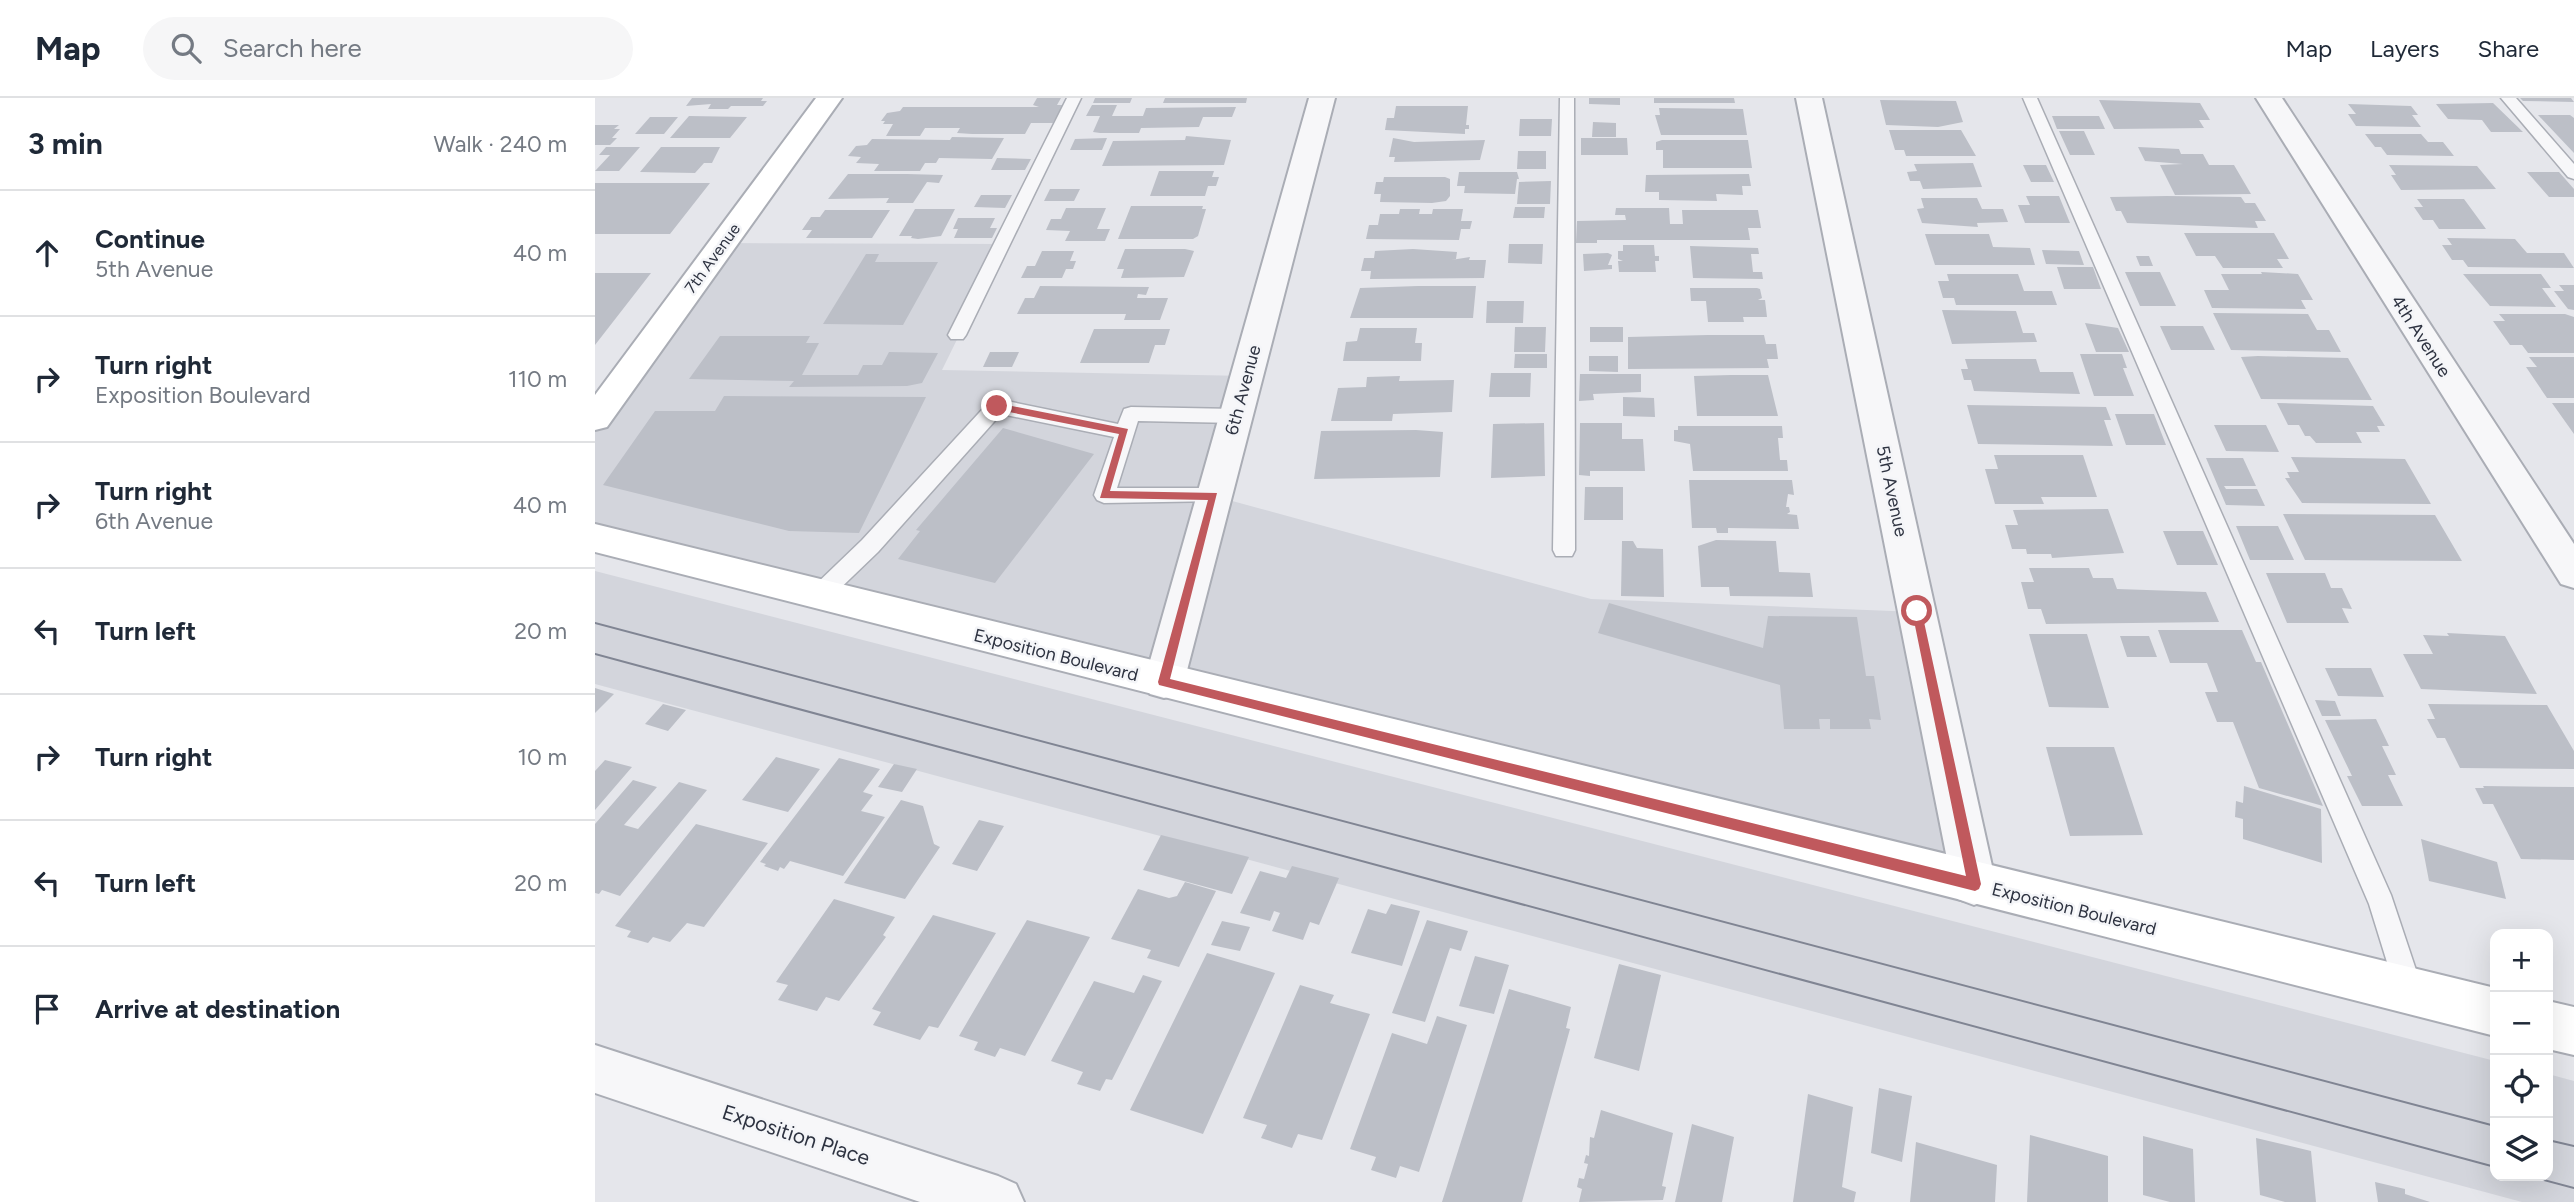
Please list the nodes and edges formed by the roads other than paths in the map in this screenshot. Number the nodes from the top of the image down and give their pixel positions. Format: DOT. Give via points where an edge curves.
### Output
graph roads {
  1 [pos="829,98"];
  2 [pos="1074,98"];
  3 [pos="1322,98"];
  4 [pos="1567,98"];
  5 [pos="1809,98"];
  6 [pos="2030,98"];
  7 [pos="2269,98"];
  8 [pos="2508,98"];
  9 [pos="2574,174"];
  10 [pos="957,335"];
  11 [pos="1235,416"];
  12 [pos="595,419"];
  13 [pos="1125,432"];
  14 [pos="1214,496"];
  15 [pos="595,538"];
  16 [pos="1564,550"];
  17 [pos="2574,574"];
  18 [pos="819,595"];
  19 [pos="1164,682"];
  20 [pos="1975,884"];
  21 [pos="2410,991"];
  22 [pos="2490,1011"];
  23 [pos="2553,1026"];
  24 [pos="2574,1031"];
  25 [pos="595,1069"];
  26 [pos="998,1202"];
  1 -- 12 [label="street, 7th Avenue"];
  2 -- 10 [label="lane"];
  3 -- 11 [label="street, 6th Avenue"];
  4 -- 16 [label="lane"];
  5 -- 20 [label="street, 5th Avenue"];
  6 -- 21 [label="lane" via="2377,892"];
  7 -- 17 [label="street, 4th Avenue"];
  8 -- 9 [label="lane"];
  11 -- 13 [label="lane" via="1131,415"];
  11 -- 14 [label="street, 6th Avenue"];
  13 -- 14 [label="lane" via="1104,495"];
  13 -- 18 [label="lane" via="997,406 870,546"];
  14 -- 19 [label="street, 6th Avenue"];
  15 -- 18 [label="street, Exposition Boulevard"];
  18 -- 19 [label="street, Exposition Boulevard"];
  19 -- 20 [label="street, Exposition Boulevard"];
  20 -- 21 [label="street, Exposition Boulevard"];
  21 -- 22 [label="street, Exposition Boulevard"];
  23 -- 24 [label="street"];
  25 -- 26 [label="street, Exposition Place"];
}
